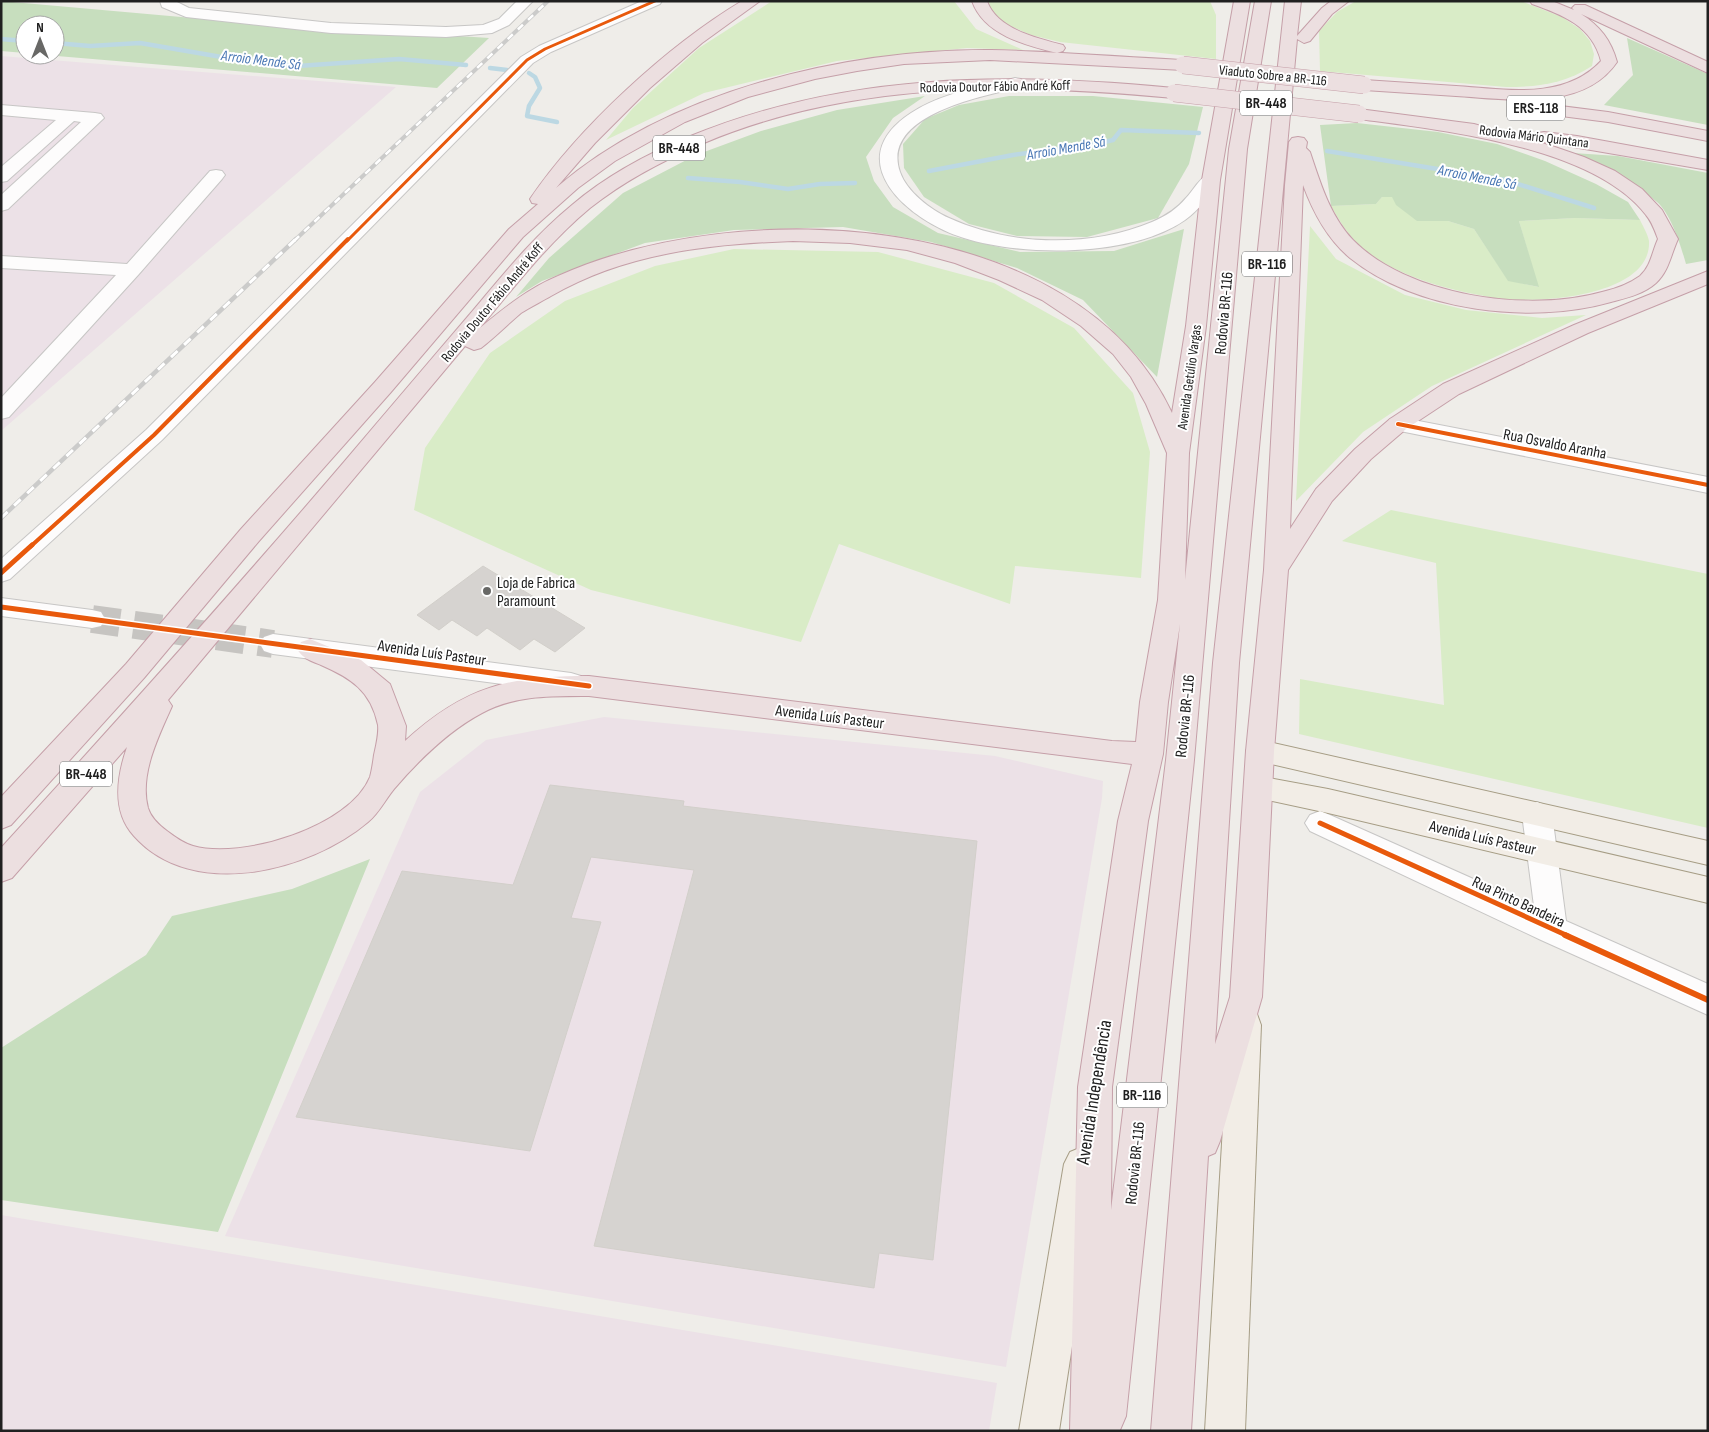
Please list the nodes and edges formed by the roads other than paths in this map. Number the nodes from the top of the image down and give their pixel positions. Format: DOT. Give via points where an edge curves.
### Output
graph roads {
  1 [pos="168,1"];
  2 [pos="526,1"];
  3 [pos="655,1"];
  4 [pos="753,1"];
  5 [pos="979,1"];
  6 [pos="1242,1"];
  7 [pos="1252,1"];
  8 [pos="1263,1"];
  9 [pos="1293,1"];
  10 [pos="1302,1"];
  11 [pos="1342,1"];
  12 [pos="1537,1"];
  13 [pos="1565,1"];
  14 [pos="1226,9"];
  15 [pos="1258,34"];
  16 [pos="1235,38"];
  17 [pos="1304,38"];
  18 [pos="1147,63"];
  19 [pos="1183,65"];
  20 [pos="1708,68"];
  21 [pos="1015,83"];
  22 [pos="1364,85"];
  23 [pos="1174,93"];
  24 [pos="1,110"];
  25 [pos="1359,114"];
  26 [pos="70,116"];
  27 [pos="1456,127"];
  28 [pos="1708,136"];
  29 [pos="1298,142"];
  30 [pos="1708,165"];
  31 [pos="216,175"];
  32 [pos="1,177"];
  33 [pos="1212,180"];
  34 [pos="1,205"];
  35 [pos="516,232"];
  36 [pos="1,262"];
  37 [pos="132,270"];
  38 [pos="1708,277"];
  39 [pos="416,392"];
  40 [pos="1,412"];
  41 [pos="1398,424"];
  42 [pos="1178,453"];
  43 [pos="1708,485"];
  44 [pos="1276,570"];
  45 [pos="1,573"];
  46 [pos="1,607"];
  47 [pos="92,619"];
  48 [pos="273,644"];
  49 [pos="310,649"];
  50 [pos="170,680"];
  51 [pos="589,686"];
  52 [pos="1260,751"];
  53 [pos="1149,754"];
  54 [pos="382,783"];
  55 [pos="1258,787"];
  56 [pos="1537,814"];
  57 [pos="1,818"];
  58 [pos="1320,824"];
  59 [pos="1541,851"];
  60 [pos="1708,853"];
  61 [pos="1,869"];
  62 [pos="1708,890"];
  63 [pos="1552,930"];
  64 [pos="1246,997"];
  65 [pos="1708,1000"];
  66 [pos="1095,1086"];
  67 [pos="1189,1190"];
  68 [pos="1039,1431"];
  69 [pos="1090,1431"];
  70 [pos="1104,1431"];
  71 [pos="1171,1431"];
  72 [pos="1226,1431"];
  1 -- 2 [label="street" via="167,4 186,12 331,28 446,32 486,30 504,22"];
  3 -- 45 [label="street" via="545,49 528,60 154,435"];
  4 -- 35 [label="highway, BR-448" via="687,46 608,117 558,171"];
  5 -- 18 [label="highway" via="983,13 993,22 1030,40"];
  6 -- 16 [label="highway, Avenida Getúlio Vargas"];
  7 -- 15 [label="highway, BR-116"];
  8 -- 15 [label="highway, Rodovia BR-116 / BR-116"];
  9 -- 67 [label="highway, BR-116" via="1226,663"];
  10 -- 17 [label="highway"];
  11 -- 17 [label="highway" via="1327,11"];
  12 -- 22 [label="highway" via="1566,12 1599,36 1608,50 1609,62 1601,72 1575,87 1528,94"];
  13 -- 20 [label="highway"];
  14 -- 16 [label="highway"];
  15 -- 70 [label="highway, Rodovia BR-116 / BR-116" via="1238,149 1180,760"];
  16 -- 33 [label="highway, Avenida Getúlio Vargas"];
  17 -- 29 [label="highway"];
  18 -- 19 [label="highway, Rodovia Doutor Fábio André Koff / BR-448"];
  18 -- 35 [label="highway, Rodovia Doutor Fábio André Koff / BR-448" via="1042,56 904,59 814,74 742,93 679,118 608,157"];
  19 -- 22 [label="highway, Viaduto Sobre a BR-116 / BR-448, bridge"];
  21 -- 23 [label="highway, Rodovia Doutor Fábio André Koff / BR-448" via="1072,84"];
  21 -- 33 [label="street" via="949,101 914,119 892,140 888,150 890,173 906,196 928,215 984,237 1008,241 1073,246 1100,243 1132,235 1183,212"];
  21 -- 39 [label="highway, Rodovia Doutor Fábio André Koff / BR-448" via="921,86 833,99 742,123 657,158 592,198 560,224"];
  22 -- 28 [label="highway, Rodovia Mário Quintana / ERS-118" via="1608,117"];
  23 -- 25 [label="highway, Viaduto Sobre a BR-116 / BR-448, bridge"];
  24 -- 26 [label="street"];
  25 -- 27 [label="highway, Rodovia Mário Quintana / ERS-118"];
  26 -- 32 [label="street"];
  26 -- 34 [label="street" via="95,118"];
  27 -- 29 [label="highway" via="1537,147 1612,177 1637,194 1665,229 1668,239 1661,264 1651,277 1608,298 1551,307 1477,302 1410,284 1357,254 1333,230 1321,208"];
  27 -- 30 [label="highway, Rodovia Mário Quintana / ERS-118" via="1577,141"];
  29 -- 44 [label="highway"];
  31 -- 37 [label="street"];
  33 -- 42 [label="highway, Avenida Getúlio Vargas"];
  35 -- 57 [label="highway, Rodovia Doutor Fábio André Koff / BR-448" via="135,671"];
  36 -- 37 [label="street"];
  37 -- 40 [label="street"];
  38 -- 41 [label="highway" via="1581,329 1451,389"];
  39 -- 42 [label="highway" via="442,378 483,334 522,303 607,262 652,249 717,238 838,236 905,243 955,257 1006,275 1083,317 1108,337 1134,365 1156,398"];
  39 -- 50 [label="highway, Rodovia Doutor Fábio André Koff / BR-448"];
  41 -- 43 [label="street, Rua Osvaldo Aranha"];
  41 -- 44 [label="highway" via="1363,454 1324,496"];
  42 -- 53 [label="highway, Avenida Getúlio Vargas" via="1171,600"];
  44 -- 52 [label="highway"];
  46 -- 47 [label="street"];
  48 -- 49 [label="street, Avenida Luís Pasteur"];
  49 -- 51 [label="street, Avenida Luís Pasteur"];
  49 -- 54 [label="highway" via="352,667 380,691 392,726"];
  50 -- 54 [label="highway" via="141,742 133,775 133,810 147,832 173,851 205,861 256,860 296,849 335,830 358,813"];
  50 -- 61 [label="highway, Rodovia Doutor Fábio André Koff / BR-448"];
  51 -- 53 [label="highway, Avenida Luís Pasteur"];
  51 -- 54 [label="highway" via="529,687 504,692 473,705 439,726"];
  52 -- 55 [label="highway"];
  52 -- 56 [label="main road"];
  53 -- 66 [label="highway, Avenida Independência" via="1133,821"];
  55 -- 59 [label="main road, Avenida Luís Pasteur"];
  55 -- 64 [label="highway"];
  56 -- 59 [label="street"];
  56 -- 60 [label="main road"];
  58 -- 63 [label="street, Rua Pinto Bandeira"];
  59 -- 62 [label="main road, Avenida Luís Pasteur"];
  59 -- 63 [label="street"];
  63 -- 65 [label="street, Rua Pinto Bandeira"];
  64 -- 67 [label="highway, BR-116"];
  64 -- 72 [label="main road"];
  66 -- 68 [label="main road, Avenida Independência"];
  66 -- 69 [label="highway, BR-116"];
  67 -- 71 [label="highway, BR-116"];
}
